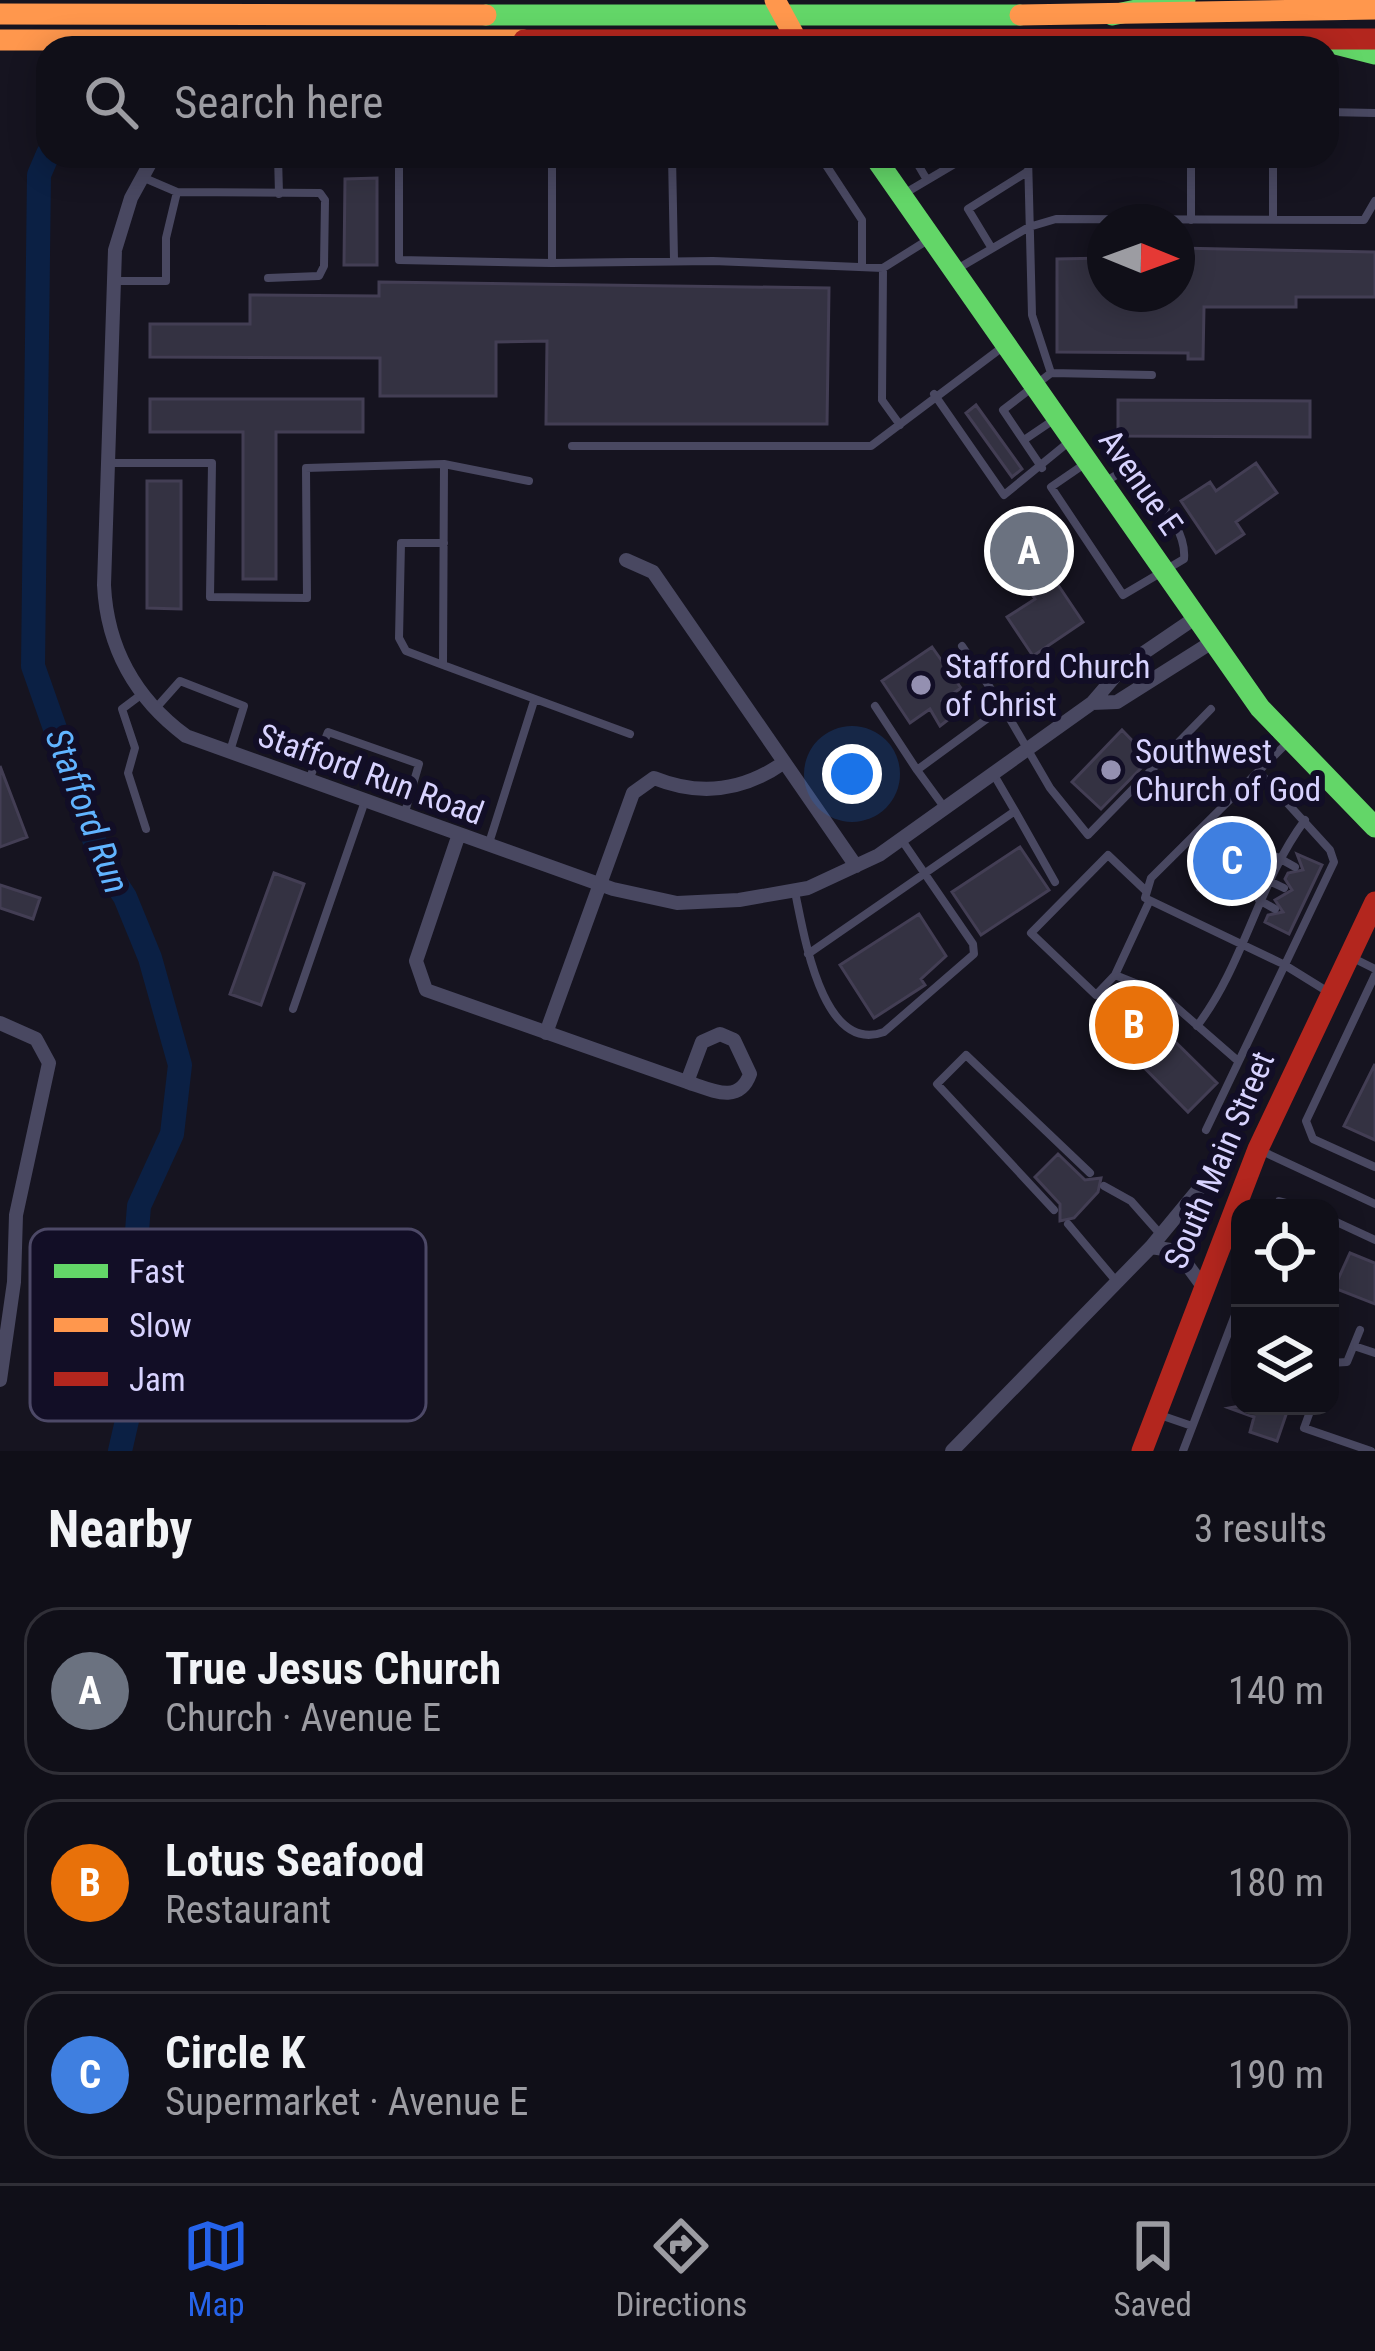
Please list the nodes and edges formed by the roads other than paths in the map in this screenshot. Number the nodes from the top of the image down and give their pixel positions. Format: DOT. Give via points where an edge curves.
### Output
graph roads {
  1 [pos="1185,0"];
  2 [pos="224,8"];
  3 [pos="387,8"];
  4 [pos="608,8"];
  5 [pos="654,8"];
  6 [pos="699,8"];
  7 [pos="779,8"];
  8 [pos="878,8"];
  9 [pos="1028,8"];
  10 [pos="488,9"];
  11 [pos="1375,9"];
  12 [pos="0,14"];
  13 [pos="34,14"];
  14 [pos="1164,14"];
  15 [pos="1112,15"];
  16 [pos="297,16"];
  17 [pos="572,17"];
  18 [pos="442,26"];
  19 [pos="0,28"];
  20 [pos="177,36"];
  21 [pos="296,36"];
  22 [pos="342,36"];
  23 [pos="576,36"];
  24 [pos="795,36"];
  25 [pos="1038,36"];
  26 [pos="1375,39"];
  27 [pos="0,40"];
  28 [pos="36,40"];
  29 [pos="1339,40"];
  30 [pos="1339,44"];
  31 [pos="1375,53"];
  32 [pos="1339,112"];
  33 [pos="1375,113"];
  34 [pos="147,168"];
  35 [pos="278,168"];
  36 [pos="399,168"];
  37 [pos="551,168"];
  38 [pos="672,168"];
  39 [pos="828,168"];
  40 [pos="883,168"];
  41 [pos="920,168"];
  42 [pos="948,168"];
  43 [pos="1190,168"];
  44 [pos="1273,168"];
  45 [pos="1028,171"];
  46 [pos="142,178"];
  47 [pos="927,180"];
  48 [pos="177,192"];
  49 [pos="279,194"];
  50 [pos="902,195"];
  51 [pos="1375,201"];
  52 [pos="1191,204"];
  53 [pos="1087,220"];
  54 [pos="1195,220"];
  55 [pos="1273,220"];
  56 [pos="1028,227"];
  57 [pos="931,238"];
  58 [pos="991,247"];
  59 [pos="674,260"];
  60 [pos="552,263"];
  61 [pos="862,264"];
  62 [pos="883,268"];
  63 [pos="954,270"];
  64 [pos="268,278"];
  65 [pos="112,281"];
  66 [pos="1005,345"];
  67 [pos="1152,375"];
  68 [pos="1043,380"];
  69 [pos="934,394"];
  70 [pos="1056,418"];
  71 [pos="900,425"];
  72 [pos="1024,440"];
  73 [pos="1072,440"];
  74 [pos="572,446"];
  75 [pos="1088,462"];
  76 [pos="106,464"];
  77 [pos="444,464"];
  78 [pos="1042,468"];
  79 [pos="529,481"];
  80 [pos="1102,484"];
  81 [pos="444,543"];
  82 [pos="626,560"];
  83 [pos="1162,571"];
  84 [pos="1195,618"];
  85 [pos="1212,642"];
  86 [pos="962,646"];
  87 [pos="443,665"];
  88 [pos="142,694"];
  89 [pos="534,701"];
  90 [pos="1093,703"];
  91 [pos="875,706"];
  92 [pos="1003,707"];
  93 [pos="1211,709"];
  94 [pos="154,710"];
  95 [pos="630,734"];
  96 [pos="1288,742"];
  97 [pos="1029,748"];
  98 [pos="230,752"];
  99 [pos="783,763"];
  100 [pos="917,770"];
  101 [pos="1258,772"];
  102 [pos="994,773"];
  103 [pos="309,780"];
  104 [pos="366,800"];
  105 [pos="945,808"];
  106 [pos="1015,811"];
  107 [pos="404,814"];
  108 [pos="1305,820"];
  109 [pos="1375,827"];
  110 [pos="146,829"];
  111 [pos="459,834"];
  112 [pos="902,839"];
  113 [pos="488,844"];
  114 [pos="1277,857"];
  115 [pos="856,866"];
  116 [pos="1295,867"];
  117 [pos="925,874"];
  118 [pos="1314,877"];
  119 [pos="1268,880"];
  120 [pos="1054,882"];
  121 [pos="1326,883"];
  122 [pos="601,885"];
  123 [pos="1284,888"];
  124 [pos="795,890"];
  125 [pos="1145,890"];
  126 [pos="1304,898"];
  127 [pos="1258,900"];
  128 [pos="1375,902"];
  129 [pos="1314,903"];
  130 [pos="1148,904"];
  131 [pos="1275,909"];
  132 [pos="1293,918"];
  133 [pos="1304,923"];
  134 [pos="1239,944"];
  135 [pos="808,954"];
  136 [pos="1347,956"];
  137 [pos="1283,964"];
  138 [pos="1375,972"];
  139 [pos="1115,975"];
  140 [pos="1329,993"];
  141 [pos="293,1009"];
  142 [pos="0,1023"];
  143 [pos="1197,1026"];
  144 [pos="1311,1030"];
  145 [pos="546,1033"];
  146 [pos="1342,1045"];
  147 [pos="1238,1061"];
  148 [pos="687,1082"];
  149 [pos="1206,1130"];
  150 [pos="1258,1149"];
  151 [pos="1375,1167"];
  152 [pos="1212,1172"];
  153 [pos="1090,1173"];
  154 [pos="1104,1186"];
  155 [pos="1375,1204"];
  156 [pos="1054,1210"];
  157 [pos="8,1213"];
  158 [pos="1339,1223"];
  159 [pos="1068,1224"];
  160 [pos="1375,1240"];
  161 [pos="1156,1241"];
  162 [pos="1230,1244"];
  163 [pos="1117,1282"];
  164 [pos="1202,1285"];
  165 [pos="1238,1307"];
  166 [pos="1360,1330"];
  167 [pos="1354,1346"];
  168 [pos="1375,1353"];
  169 [pos="1339,1362"];
  170 [pos="0,1380"];
  171 [pos="1154,1413"];
  172 [pos="1309,1415"];
  173 [pos="1192,1426"];
  174 [pos="952,1451"];
  175 [pos="1142,1451"];
  176 [pos="1183,1451"];
  177 [pos="1371,1451"];
  1 -- 15 [label="main road"];
  2 -- 13 [label="main road"];
  2 -- 16 [label="main road"];
  3 -- 16 [label="main road"];
  3 -- 18 [label="main road"];
  3 -- 21 [label="main road" via="374,27"];
  4 -- 5 [label="main road"];
  4 -- 17 [label="main road"];
  5 -- 6 [label="main road"];
  6 -- 7 [label="main road"];
  7 -- 8 [label="main road"];
  7 -- 24 [label="main road"];
  8 -- 9 [label="main road"];
  9 -- 15 [label="main road"];
  10 -- 17 [label="main road"];
  10 -- 18 [label="main road"];
  11 -- 14 [label="main road"];
  12 -- 13 [label="main road"];
  13 -- 19 [label="main road"];
  14 -- 15 [label="main road"];
  14 -- 25 [label="main road" via="1137,26 1047,27"];
  16 -- 20 [label="main road" via="266,27 183,26"];
  17 -- 18 [label="main road" via="552,26"];
  18 -- 22 [label="main road"];
  18 -- 23 [label="main road"];
  26 -- 29 [label="main road"];
  27 -- 28 [label="main road"];
  30 -- 31 [label="main road"];
  32 -- 33 [label="lane"];
  34 -- 46 [label="street, Stafford Run Road"];
  35 -- 49 [label="lane"];
  36 -- 60 [label="lane" via="399,260"];
  37 -- 60 [label="lane"];
  38 -- 59 [label="lane"];
  39 -- 61 [label="lane" via="862,220"];
  40 -- 50 [label="main road, Avenue E"];
  41 -- 47 [label="lane"];
  42 -- 47 [label="lane"];
  43 -- 52 [label="lane"];
  44 -- 55 [label="lane"];
  45 -- 56 [label="lane"];
  45 -- 58 [label="lane" via="968,209"];
  46 -- 48 [label="lane"];
  46 -- 65 [label="street, Stafford Run Road" via="122,221"];
  47 -- 50 [label="lane"];
  48 -- 49 [label="lane"];
  48 -- 65 [label="lane" via="166,281"];
  49 -- 64 [label="lane" via="325,200 324,266 319,276"];
  50 -- 57 [label="main road, Avenue E"];
  51 -- 55 [label="lane" via="1364,220"];
  53 -- 56 [label="lane"];
  54 -- 55 [label="lane"];
  56 -- 58 [label="lane"];
  56 -- 68 [label="lane"];
  57 -- 62 [label="lane"];
  57 -- 63 [label="main road, Avenue E"];
  58 -- 63 [label="lane"];
  59 -- 60 [label="lane"];
  59 -- 61 [label="lane"];
  61 -- 62 [label="lane"];
  62 -- 71 [label="lane" via="882,400"];
  63 -- 66 [label="main road, Avenue E"];
  65 -- 76 [label="street, Stafford Run Road"];
  66 -- 68 [label="main road, Avenue E"];
  66 -- 69 [label="lane"];
  67 -- 68 [label="lane"];
  68 -- 70 [label="main road, Avenue E"];
  68 -- 72 [label="lane" via="1003,410"];
  69 -- 71 [label="lane"];
  69 -- 78 [label="lane" via="1004,495"];
  70 -- 72 [label="lane"];
  70 -- 73 [label="main road, Avenue E"];
  71 -- 74 [label="lane" via="871,446"];
  72 -- 78 [label="lane"];
  73 -- 75 [label="main road, Avenue E"];
  73 -- 78 [label="lane"];
  75 -- 80 [label="main road, Avenue E"];
  75 -- 83 [label="lane" via="1051,487 1123,595"];
  76 -- 77 [label="lane" via="212,463 210,597 288,598 307,598 306,468"];
  76 -- 88 [label="street, Stafford Run Road" via="107,616"];
  77 -- 79 [label="lane"];
  77 -- 81 [label="lane"];
  80 -- 83 [label="main road, Avenue E"];
  80 -- 83 [label="lane" via="1139,475 1182,536 1184,559"];
  81 -- 87 [label="lane"];
  81 -- 87 [label="lane" via="400,543 399,638 406,651"];
  82 -- 99 [label="street" via="653,572"];
  83 -- 84 [label="main road, Avenue E"];
  84 -- 85 [label="main road, Avenue E"];
  84 -- 90 [label="street, Stafford Run Road" via="1123,668"];
  85 -- 90 [label="street, Stafford Run Road" via="1117,701"];
  85 -- 96 [label="main road, Avenue E"];
  86 -- 92 [label="lane"];
  87 -- 89 [label="lane"];
  88 -- 94 [label="street, Stafford Run Road"];
  88 -- 110 [label="lane" via="122,709 135,748 128,773"];
  89 -- 95 [label="lane"];
  89 -- 113 [label="lane"];
  90 -- 97 [label="street, Stafford Run Road"];
  91 -- 100 [label="lane"];
  92 -- 97 [label="lane"];
  92 -- 100 [label="lane"];
  93 -- 97 [label="lane" via="1088,835"];
  94 -- 98 [label="street, Stafford Run Road" via="186,736"];
  94 -- 98 [label="lane" via="180,681 244,706"];
  96 -- 101 [label="lane"];
  96 -- 109 [label="main road, Avenue E"];
  97 -- 102 [label="street, Stafford Run Road"];
  98 -- 103 [label="street, Stafford Run Road"];
  99 -- 115 [label="street"];
  99 -- 122 [label="street" via="754,783 715,790 642,782"];
  100 -- 105 [label="lane"];
  101 -- 108 [label="lane"];
  101 -- 125 [label="lane"];
  102 -- 105 [label="street, Stafford Run Road"];
  102 -- 106 [label="lane"];
  103 -- 104 [label="street, Stafford Run Road"];
  103 -- 107 [label="lane" via="328,732 419,764"];
  104 -- 107 [label="street, Stafford Run Road"];
  104 -- 141 [label="lane"];
  105 -- 112 [label="street, Stafford Run Road"];
  106 -- 117 [label="lane"];
  106 -- 120 [label="lane"];
  107 -- 111 [label="street, Stafford Run Road"];
  108 -- 114 [label="lane"];
  108 -- 121 [label="lane" via="1330,850"];
  111 -- 113 [label="street, Stafford Run Road"];
  111 -- 145 [label="street" via="416,961 419,981"];
  112 -- 115 [label="street, Stafford Run Road"];
  112 -- 117 [label="lane"];
  113 -- 122 [label="street, Stafford Run Road"];
  114 -- 116 [label="lane"];
  114 -- 119 [label="lane"];
  115 -- 124 [label="street, Stafford Run Road"];
  117 -- 135 [label="lane"];
  117 -- 135 [label="lane" via="974,954 884,1032 853,1034 816,985"];
  118 -- 121 [label="lane"];
  119 -- 123 [label="lane"];
  119 -- 127 [label="lane"];
  121 -- 129 [label="lane"];
  122 -- 124 [label="street, Stafford Run Road" via="677,903"];
  122 -- 145 [label="street"];
  124 -- 135 [label="lane"];
  125 -- 130 [label="lane"];
  125 -- 139 [label="lane" via="1108,855 1031,933 1096,995"];
  126 -- 129 [label="lane"];
  127 -- 131 [label="lane"];
  127 -- 134 [label="lane"];
  128 -- 136 [label="main road, South Main Street"];
  129 -- 133 [label="lane"];
  130 -- 134 [label="lane"];
  130 -- 139 [label="lane"];
  132 -- 133 [label="lane"];
  133 -- 137 [label="lane"];
  134 -- 137 [label="lane"];
  134 -- 143 [label="lane"];
  136 -- 138 [label="lane"];
  136 -- 140 [label="main road, South Main Street"];
  137 -- 140 [label="lane"];
  137 -- 147 [label="lane"];
  138 -- 146 [label="lane"];
  139 -- 143 [label="lane" via="1160,993"];
  140 -- 144 [label="main road, South Main Street"];
  142 -- 157 [label="street" via="36,1039 49,1063"];
  143 -- 147 [label="lane"];
  144 -- 146 [label="lane"];
  144 -- 150 [label="main road, South Main Street"];
  145 -- 148 [label="street"];
  146 -- 151 [label="lane" via="1307,1130"];
  147 -- 149 [label="lane"];
  148 -- 148 [label="street" via="728,1095 750,1074 734,1040 720,1034 702,1042"];
  150 -- 155 [label="lane"];
  150 -- 162 [label="main road, South Main Street"];
  152 -- 161 [label="street"];
  153 -- 156 [label="lane" via="966,1054 937,1084"];
  154 -- 161 [label="lane" via="1131,1201"];
  157 -- 170 [label="street" via="14,1282"];
  158 -- 160 [label="lane"];
  159 -- 163 [label="lane"];
  161 -- 163 [label="street"];
  161 -- 164 [label="street" via="1177,1251"];
  162 -- 164 [label="main road, South Main Street"];
  163 -- 174 [label="street"];
  164 -- 171 [label="main road, South Main Street"];
  165 -- 173 [label="lane"];
  166 -- 167 [label="lane"];
  167 -- 168 [label="lane"];
  167 -- 169 [label="lane"];
  171 -- 173 [label="lane"];
  171 -- 175 [label="main road, South Main Street"];
  172 -- 177 [label="lane" via="1304,1428"];
  173 -- 176 [label="lane"];
}
